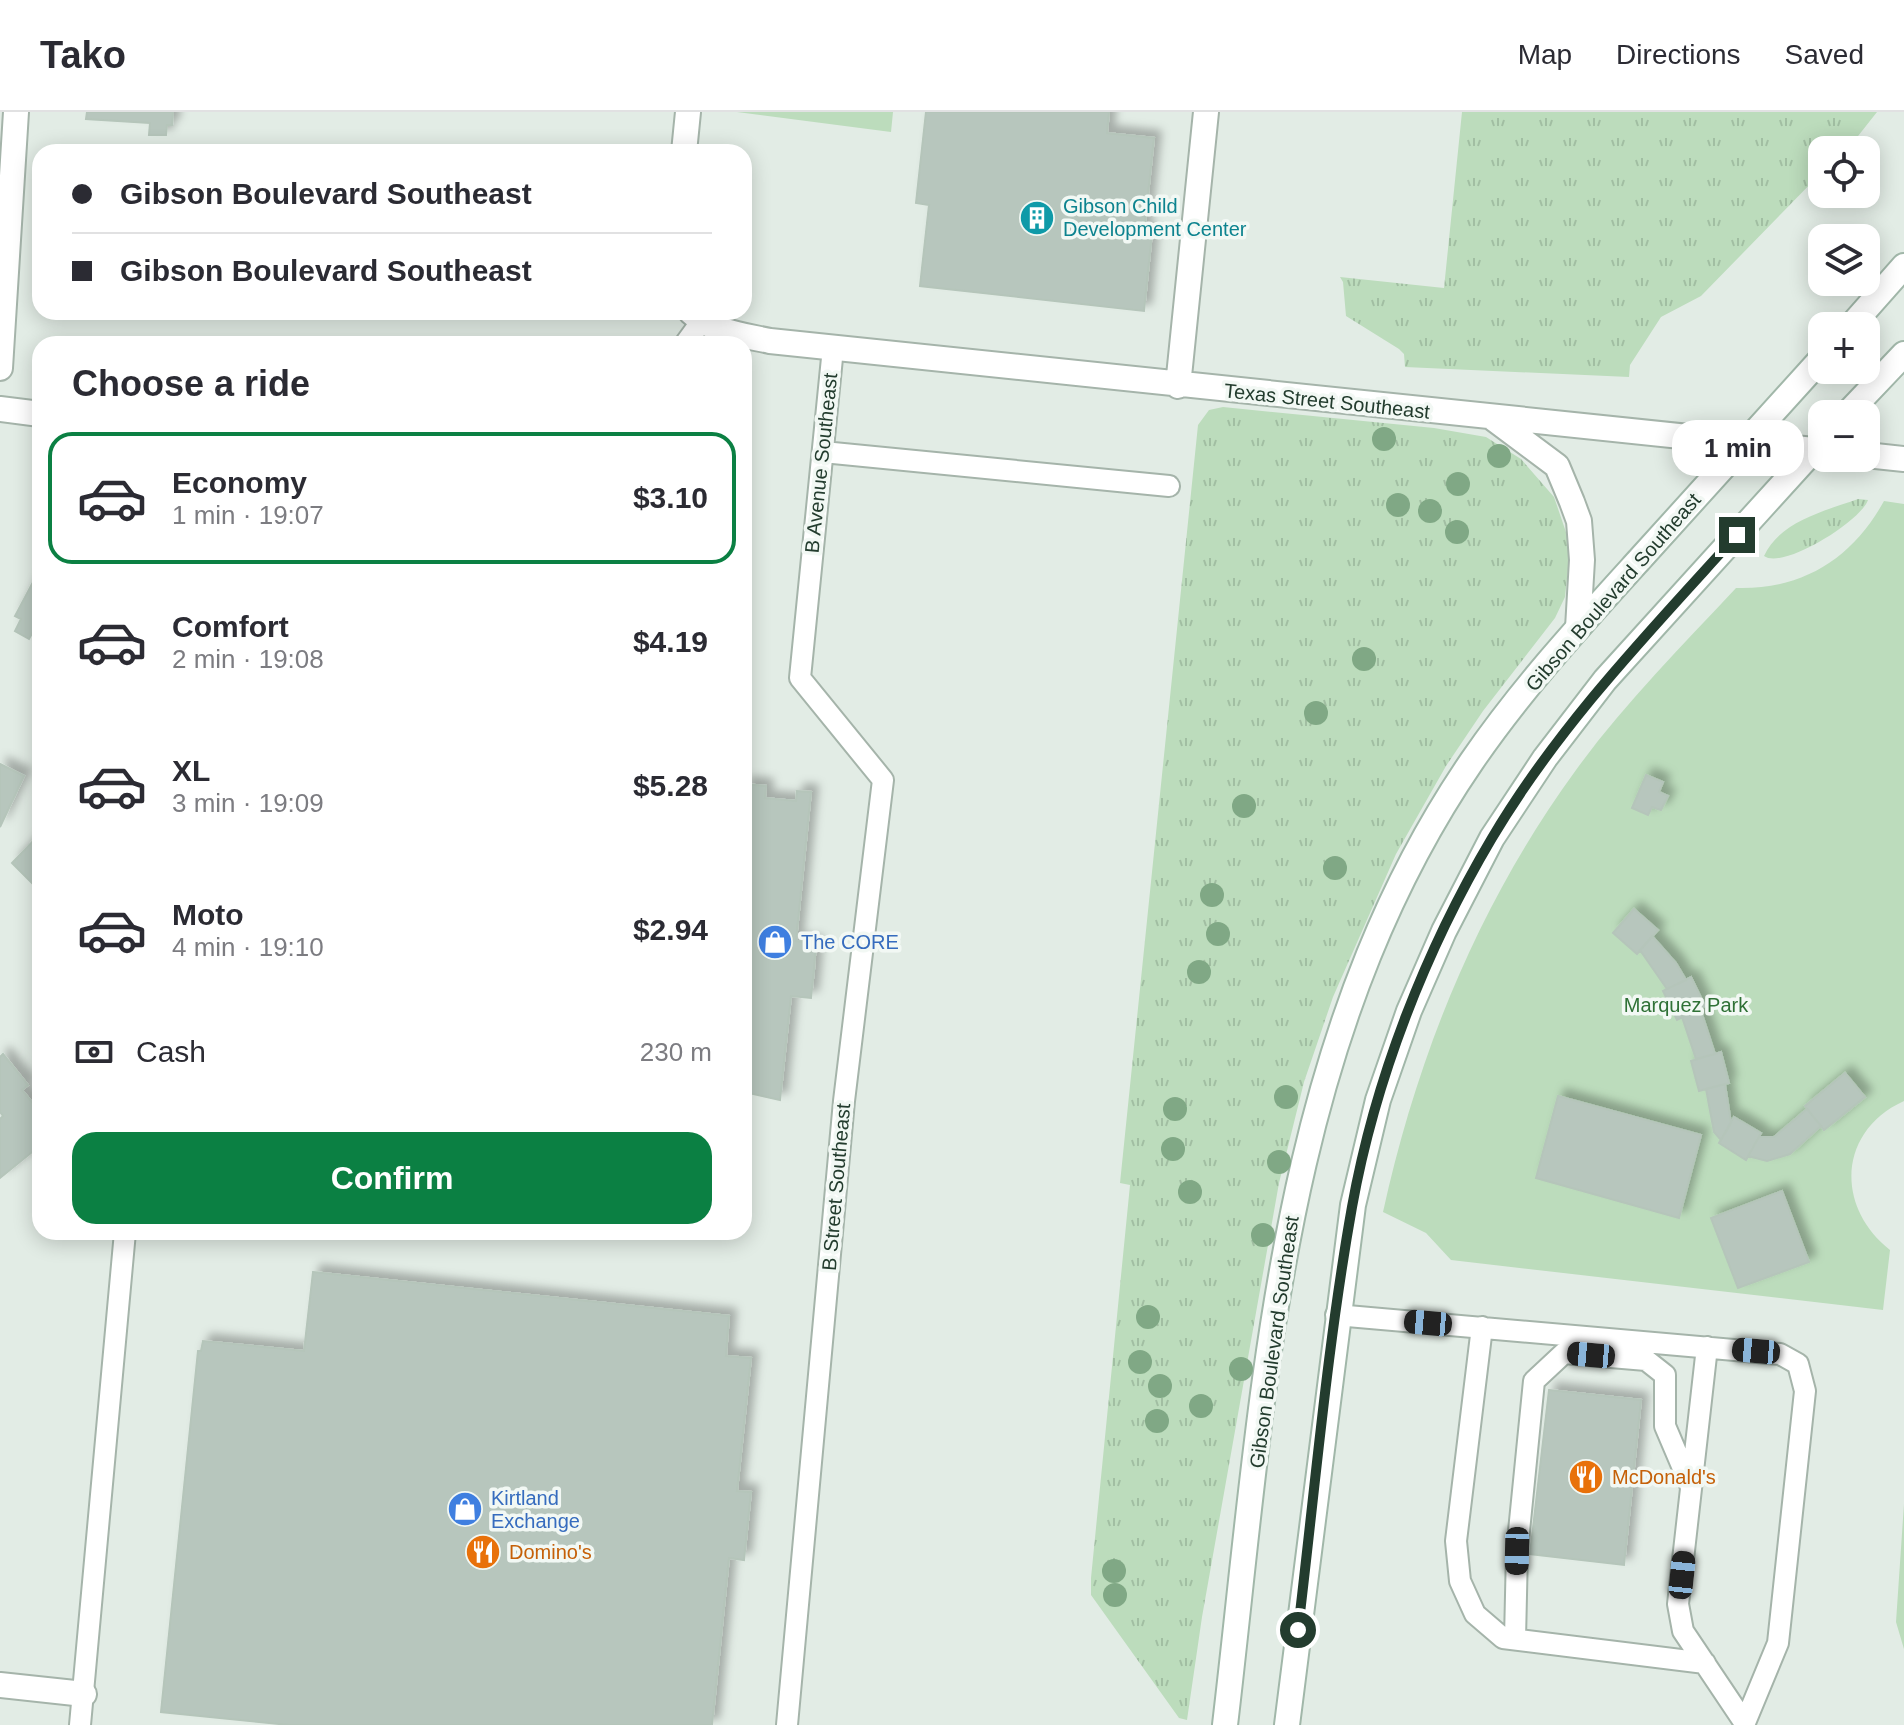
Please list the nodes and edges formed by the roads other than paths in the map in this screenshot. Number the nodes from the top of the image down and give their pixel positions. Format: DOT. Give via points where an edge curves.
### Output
graph roads {
  1 [pos="16,112"];
  2 [pos="688,112"];
  3 [pos="1206,112"];
  4 [pos="685,144"];
  5 [pos="1904,266"];
  6 [pos="1863,312"];
  7 [pos="705,320"];
  8 [pos="833,348"];
  9 [pos="1904,354"];
  10 [pos="0,368"];
  11 [pos="1808,374"];
  12 [pos="1178,386"];
  13 [pos="1860,400"];
  14 [pos="0,409"];
  15 [pos="32,413"];
  16 [pos="1492,417"];
  17 [pos="1747,443"];
  18 [pos="1808,446"];
  19 [pos="823,452"];
  20 [pos="1880,456"];
  21 [pos="1808,459"];
  22 [pos="1904,459"];
  23 [pos="1169,486"];
  24 [pos="1578,628"];
  25 [pos="800,678"];
  26 [pos="124,1240"];
  27 [pos="1336,1315"];
  28 [pos="1482,1327"];
  29 [pos="1707,1347"];
  30 [pos="1691,1487"];
  31 [pos="1515,1639"];
  32 [pos="1705,1663"];
  33 [pos="0,1685"];
  34 [pos="84,1694"];
  35 [pos="1744,1723"];
  36 [pos="80,1725"];
  37 [pos="787,1725"];
  38 [pos="1225,1725"];
  39 [pos="1287,1725"];
  1 -- 10 [label="main road"];
  2 -- 4 [label="main road"];
  3 -- 12 [label="main road"];
  5 -- 6 [label="main road"];
  7 -- 8 [label="main road, B Avenue Southeast" via="770,341"];
  8 -- 12 [label="main road, Texas Street Southeast"];
  8 -- 19 [label="lane, B Avenue Southeast"];
  9 -- 13 [label="main road"];
  11 -- 17 [label="main road, Gibson Boulevard Southeast"];
  12 -- 16 [label="main road, Texas Street Southeast"];
  14 -- 15 [label="main road"];
  16 -- 17 [label="main road, Texas Street Southeast"];
  16 -- 24 [label="main road" via="1557,466 1572,502 1582,560"];
  17 -- 18 [label="main road, Texas Street Southeast"];
  17 -- 24 [label="main road, Gibson Boulevard Southeast"];
  19 -- 23 [label="lane"];
  19 -- 25 [label="lane, B Avenue Southeast"];
  20 -- 22 [label="main road"];
  21 -- 27 [label="main road" via="1605,680 1492,838 1409,1011 1378,1100 1353,1205"];
  24 -- 38 [label="main road, Gibson Boulevard Southeast" via="1472,761 1424,838 1352,997 1323,1080 1274,1311"];
  25 -- 37 [label="lane, B Street Southeast" via="883,780 844,1101"];
  26 -- 34 [label="lane"];
  27 -- 28 [label="lane"];
  27 -- 39 [label="main road"];
  28 -- 29 [label="lane"];
  28 -- 31 [label="lane" via="1456,1541 1460,1581 1475,1614 1503,1638"];
  29 -- 30 [label="lane"];
  29 -- 35 [label="lane" via="1780,1354 1798,1364 1805,1391 1778,1643"];
  30 -- 31 [label="lane" via="1665,1426 1665,1375 1646,1360 1564,1353 1534,1381 1517,1551"];
  30 -- 32 [label="lane" via="1678,1604 1683,1631"];
  31 -- 32 [label="lane"];
  32 -- 35 [label="lane"];
  33 -- 34 [label="main road"];
  34 -- 36 [label="lane"];
}
